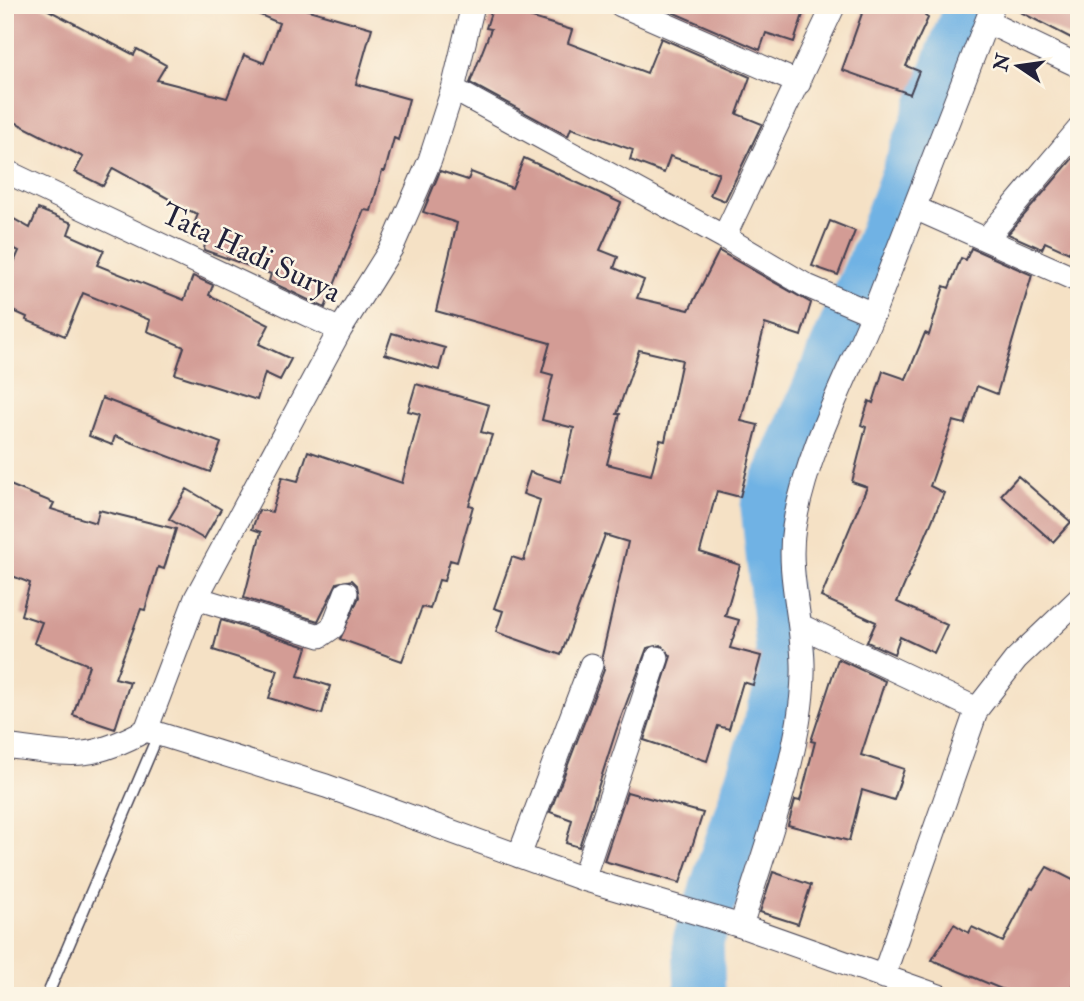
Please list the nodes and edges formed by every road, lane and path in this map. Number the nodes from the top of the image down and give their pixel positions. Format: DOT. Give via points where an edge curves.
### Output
graph roads {
  1 [pos="473,5"];
  2 [pos="621,5"];
  3 [pos="834,5"];
  4 [pos="990,13"];
  5 [pos="1079,65"];
  6 [pos="799,83"];
  7 [pos="453,89"];
  8 [pos="1079,130"];
  9 [pos="5,171"];
  10 [pos="915,208"];
  11 [pos="724,237"];
  12 [pos="986,239"];
  13 [pos="1077,280"];
  14 [pos="865,311"];
  15 [pos="340,330"];
  16 [pos="346,593"];
  17 [pos="197,598"];
  18 [pos="1079,599"];
  19 [pos="801,626"];
  20 [pos="657,658"];
  21 [pos="591,666"];
  22 [pos="977,709"];
  23 [pos="152,733"];
  24 [pos="5,746"];
  25 [pos="519,856"];
  26 [pos="583,879"];
  27 [pos="740,926"];
  28 [pos="883,977"];
  29 [pos="47,996"];
  30 [pos="939,996"];
  1 -- 7 [label="street, Tata Hadi Surya"];
  2 -- 6 [label="street"];
  3 -- 6 [label="street"];
  4 -- 5 [label="street"];
  4 -- 10 [label="street"];
  6 -- 11 [label="street"];
  7 -- 11 [label="street"];
  7 -- 15 [label="street, Tata Hadi Surya" via="430,160 392,247"];
  8 -- 12 [label="street"];
  9 -- 15 [label="street, Tata Hadi Surya"];
  10 -- 12 [label="street"];
  10 -- 14 [label="street"];
  11 -- 14 [label="street" via="807,286"];
  12 -- 13 [label="street"];
  14 -- 19 [label="street" via="794,528 792,567"];
  15 -- 17 [label="street"];
  16 -- 17 [label="street" via="333,627 320,636"];
  17 -- 23 [label="street"];
  18 -- 22 [label="street" via="1016,659"];
  19 -- 22 [label="street"];
  19 -- 27 [label="street" via="799,717"];
  20 -- 26 [label="street"];
  21 -- 25 [label="street"];
  22 -- 28 [label="street"];
  23 -- 24 [label="street" via="79,755"];
  23 -- 25 [label="street" via="326,786"];
  23 -- 29 [label="lane"];
  25 -- 26 [label="street"];
  26 -- 27 [label="street"];
  27 -- 28 [label="street"];
  28 -- 30 [label="street"];
}
